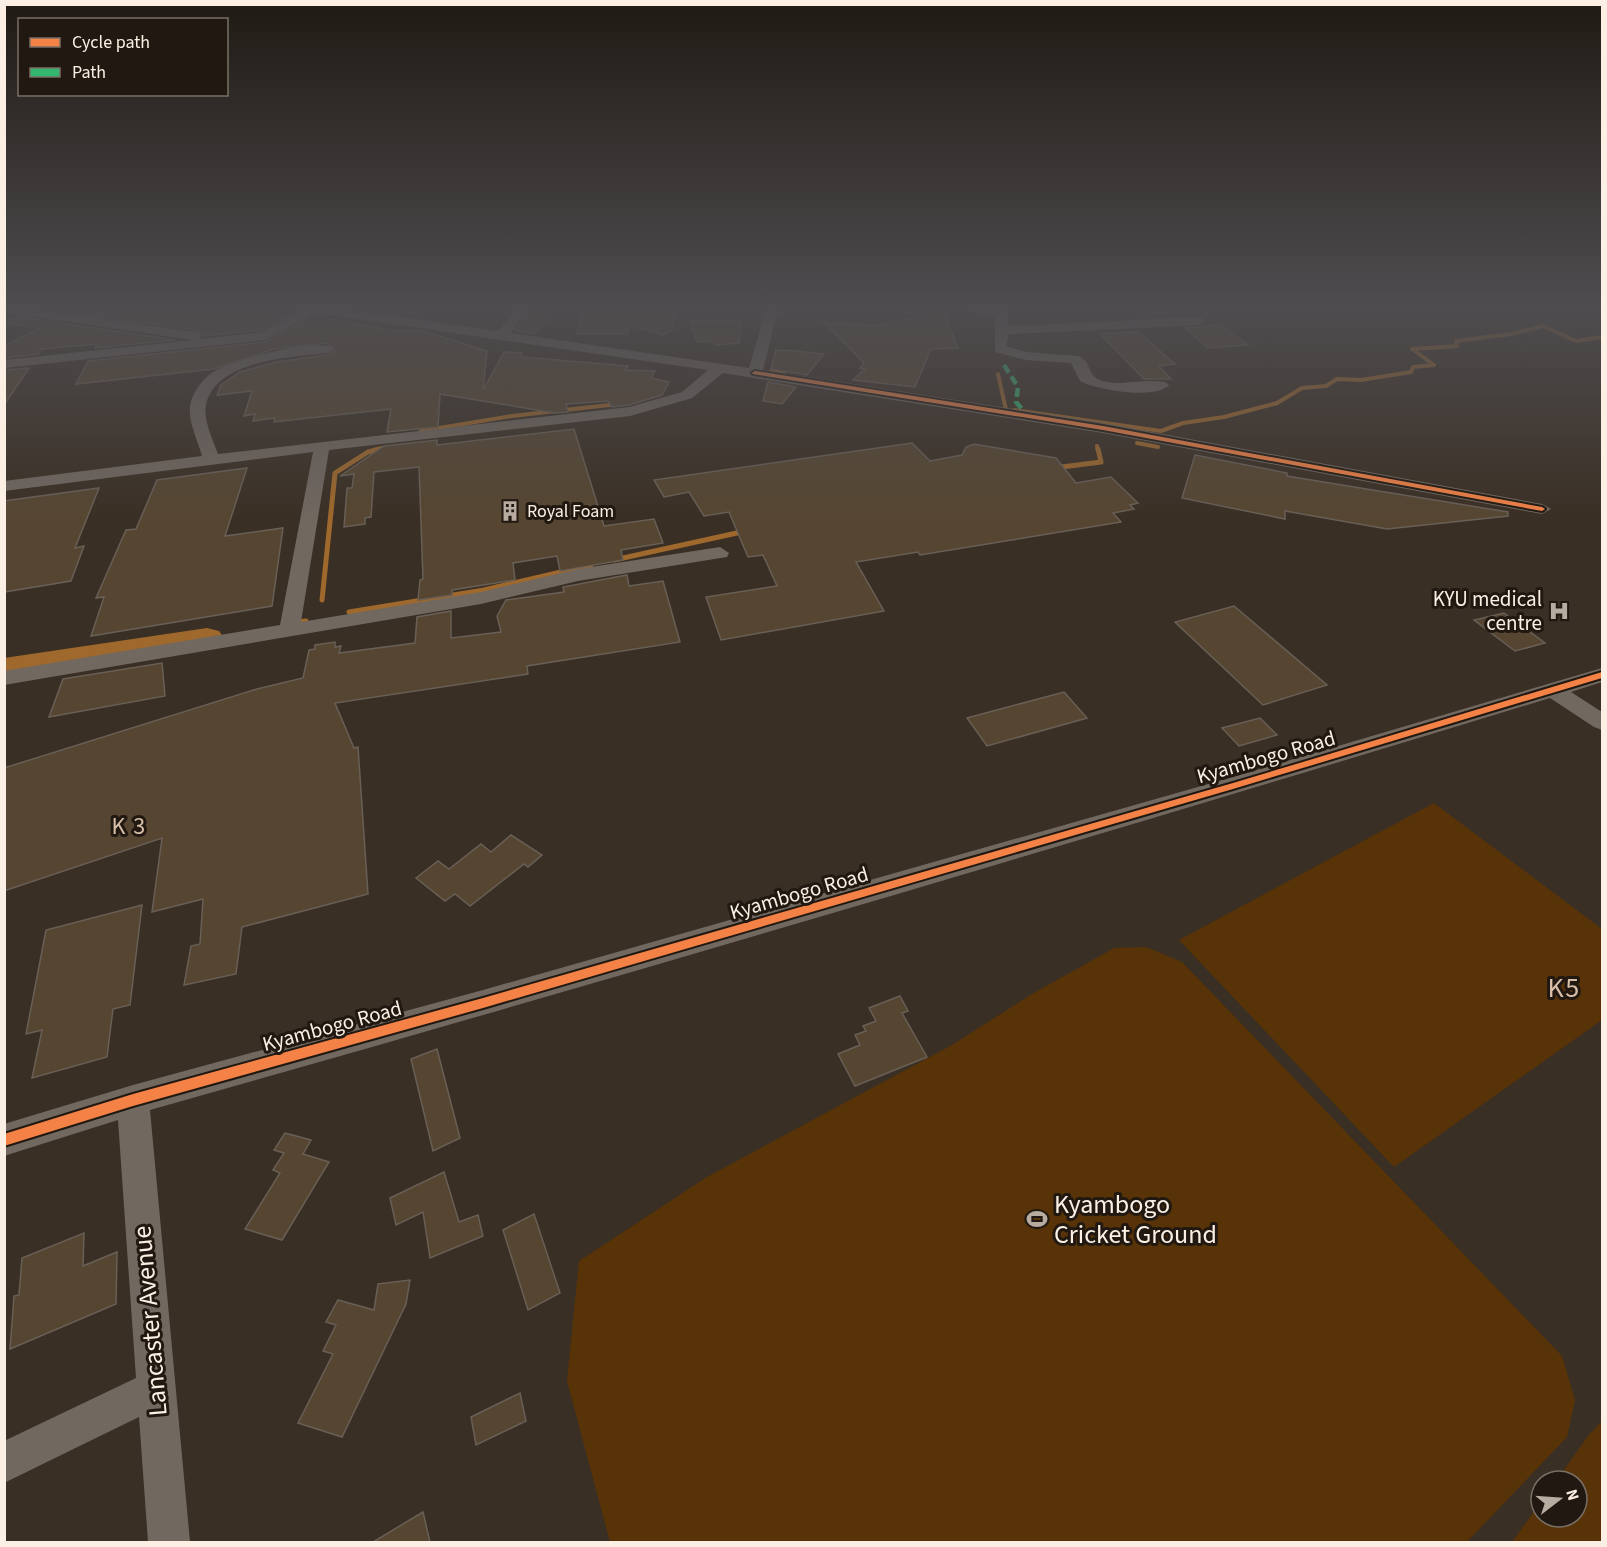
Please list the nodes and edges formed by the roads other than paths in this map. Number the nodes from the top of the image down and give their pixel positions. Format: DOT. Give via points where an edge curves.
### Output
graph roads {
  1 [pos="219,377"];
  2 [pos="709,377"];
  3 [pos="782,377"];
  4 [pos="1085,377"];
  5 [pos="1162,385"];
  6 [pos="322,446"];
  7 [pos="211,460"];
  8 [pos="4,486"];
  9 [pos="1542,509"];
  10 [pos="720,553"];
  11 [pos="289,631"];
  12 [pos="1602,675"];
  13 [pos="4,678"];
  14 [pos="1554,691"];
  15 [pos="1602,722"];
  16 [pos="133,1100"];
  17 [pos="4,1140"];
  18 [pos="155,1389"];
  19 [pos="4,1463"];
  20 [pos="169,1542"];
  1 -- 7 [label="street" via="207,387 198,406"];
  2 -- 6 [label="street" via="687,395 630,411"];
  3 -- 9 [label="street" via="1103,428"];
  4 -- 5 [label="street" via="1132,387"];
  6 -- 7 [label="street"];
  6 -- 11 [label="street"];
  7 -- 8 [label="street"];
  10 -- 11 [label="street" via="578,575 481,598"];
  11 -- 13 [label="street"];
  12 -- 14 [label="street, Kyambogo Road"];
  14 -- 15 [label="street"];
  14 -- 16 [label="street, Kyambogo Road" via="495,1000"];
  16 -- 17 [label="street, Kyambogo Road"];
  16 -- 18 [label="street, Lancaster Avenue"];
  18 -- 19 [label="street"];
  18 -- 20 [label="street, Lancaster Avenue"];
}
